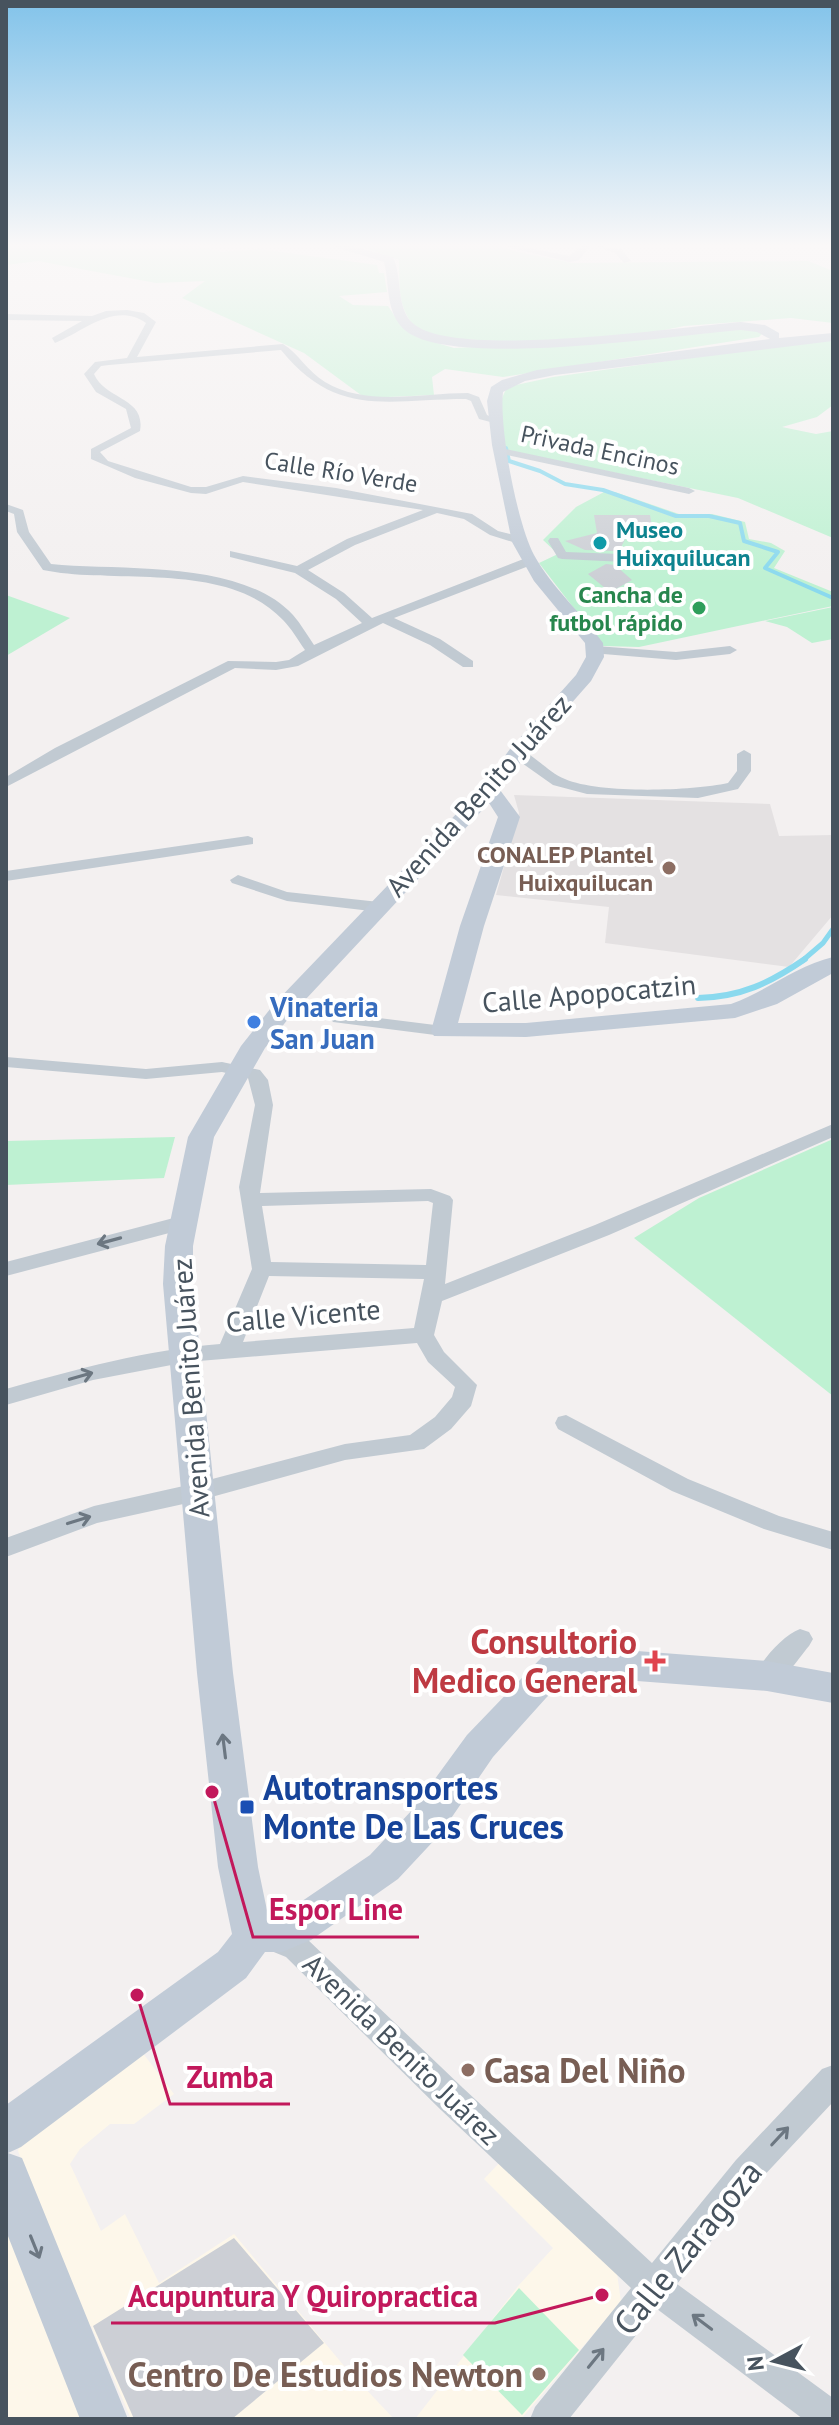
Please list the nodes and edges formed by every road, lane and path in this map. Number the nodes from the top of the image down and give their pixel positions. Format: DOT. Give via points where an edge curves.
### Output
graph roads {
  1 [pos="132,358"];
  2 [pos="161,358"];
  3 [pos="292,358"];
  4 [pos="659,358"];
  5 [pos="130,361"];
  6 [pos="494,422"];
  7 [pos="506,452"];
  8 [pos="689,491"];
  9 [pos="6,507"];
  10 [pos="437,509"];
  11 [pos="519,540"];
  12 [pos="554,541"];
  13 [pos="234,554"];
  14 [pos="646,559"];
  15 [pos="530,561"];
  16 [pos="299,570"];
  17 [pos="377,621"];
  18 [pos="596,650"];
  19 [pos="730,650"];
  20 [pos="312,651"];
  21 [pos="468,664"];
  22 [pos="517,753"];
  23 [pos="744,754"];
  24 [pos="6,783"];
  25 [pos="489,791"];
  26 [pos="248,841"];
  27 [pos="6,876"];
  28 [pos="238,880"];
  29 [pos="379,907"];
  30 [pos="833,964"];
  31 [pos="339,1018"];
  32 [pos="443,1031"];
  33 [pos="6,1062"];
  34 [pos="241,1069"];
  35 [pos="833,1130"];
  36 [pos="250,1200"];
  37 [pos="185,1222"];
  38 [pos="6,1269"];
  39 [pos="262,1269"];
  40 [pos="436,1272"];
  41 [pos="433,1297"];
  42 [pos="423,1335"];
  43 [pos="228,1351"];
  44 [pos="187,1354"];
  45 [pos="6,1397"];
  46 [pos="566,1423"];
  47 [pos="197,1492"];
  48 [pos="833,1541"];
  49 [pos="6,1548"];
  50 [pos="800,1639"];
  51 [pos="767,1676"];
  52 [pos="833,1688"];
  53 [pos="252,1934"];
  54 [pos="833,2080"];
  55 [pos="6,2132"];
  56 [pos="6,2174"];
  57 [pos="653,2286"];
  58 [pos="104,2419"];
  59 [pos="547,2419"];
  60 [pos="832,2419"];
  1 -- 5 [label="street"];
  2 -- 5 [label="street"];
  3 -- 6 [label="street" via="334,391 379,400 468,396 483,417"];
  4 -- 6 [label="main road" via="499,386 493,395"];
  5 -- 10 [label="street, Calle Río Verde" via="98,364 89,374 105,393 129,404 137,418 136,429 95,451 104,463 193,490 249,480"];
  6 -- 7 [label="main road"];
  7 -- 8 [label="street, Privada Encinos"];
  7 -- 11 [label="main road"];
  9 -- 20 [label="street" via="19,512 23,532 47,567 159,572 242,587 287,616"];
  10 -- 11 [label="street, Calle Río Verde" via="468,516 489,531"];
  10 -- 16 [label="street" via="351,542"];
  11 -- 15 [label="main road"];
  12 -- 14 [label="street" via="562,555"];
  13 -- 16 [label="street"];
  15 -- 17 [label="street"];
  15 -- 18 [label="main road"];
  16 -- 17 [label="street"];
  17 -- 20 [label="street"];
  17 -- 21 [label="street" via="435,642"];
  18 -- 19 [label="street" via="676,656"];
  18 -- 22 [label="main road, Avenida Benito Juárez" via="584,677"];
  20 -- 24 [label="street" via="276,666 233,664"];
  22 -- 23 [label="street" via="572,788 698,794 733,786 744,771"];
  22 -- 25 [label="main road, Avenida Benito Juárez"];
  25 -- 29 [label="main road, Avenida Benito Juárez"];
  25 -- 32 [label="main road" via="509,817"];
  26 -- 27 [label="street"];
  28 -- 29 [label="street" via="281,894"];
  29 -- 34 [label="main road, Avenida Benito Juárez" via="283,1009"];
  30 -- 32 [label="main road, Calle Apopocatzin" via="735,1011 526,1030"];
  31 -- 32 [label="street, Calle Apopocatzin"];
  33 -- 34 [label="street" via="146,1074"];
  34 -- 36 [label="street" via="259,1080 264,1105"];
  34 -- 37 [label="main road, Avenida Benito Juárez" via="201,1137"];
  35 -- 41 [label="street" via="616,1225"];
  36 -- 39 [label="street"];
  36 -- 40 [label="street" via="438,1196 445,1205"];
  37 -- 38 [label="street, one-way"];
  37 -- 44 [label="main road, Avenida Benito Juárez" via="178,1284"];
  39 -- 40 [label="street"];
  39 -- 43 [label="street"];
  40 -- 41 [label="street"];
  41 -- 42 [label="street"];
  42 -- 43 [label="street, Calle Vicente"];
  42 -- 47 [label="street" via="436,1357 466,1385 463,1400 426,1439 345,1452"];
  43 -- 44 [label="street, Calle Vicente"];
  45 -- 44 [label="street, Calle Vicente, one-way" via="93,1372"];
  44 -- 47 [label="main road, Avenida Benito Juárez"];
  46 -- 48 [label="street" via="680,1485 772,1523"];
  49 -- 47 [label="street, one-way" via="56,1526"];
  53 -- 47 [label="main road, Avenida Benito Juárez, one-way" via="235,1844"];
  50 -- 51 [label="street"];
  51 -- 52 [label="main road"];
  51 -- 53 [label="main road" via="585,1662 556,1666 501,1720 427,1821 384,1867 297,1927"];
  53 -- 55 [label="main road" via="232,1965"];
  53 -- 57 [label="street, Avenida Benito Juárez" via="296,1947"];
  57 -- 54 [label="street, Calle Zaragoza, one-way" via="747,2171"];
  56 -- 58 [label="main road, one-way"];
  59 -- 57 [label="street, Calle Zaragoza, one-way"];
  60 -- 57 [label="street, Avenida Benito Juárez, one-way"];
}
